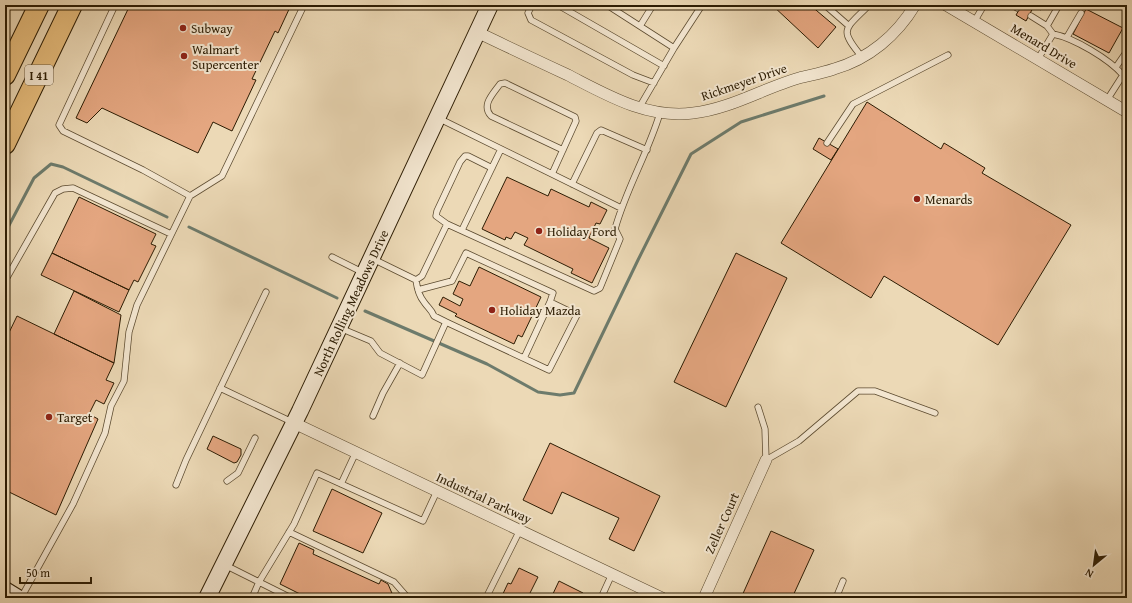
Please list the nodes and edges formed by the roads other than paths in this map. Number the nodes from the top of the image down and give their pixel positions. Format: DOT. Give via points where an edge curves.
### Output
graph roads {
  1 [pos="39,5"];
  2 [pos="72,5"];
  3 [pos="115,5"];
  4 [pos="304,5"];
  5 [pos="490,5"];
  6 [pos="532,5"];
  7 [pos="558,5"];
  8 [pos="607,5"];
  9 [pos="653,5"];
  10 [pos="702,5"];
  11 [pos="825,5"];
  12 [pos="869,5"];
  13 [pos="915,5"];
  14 [pos="946,5"];
  15 [pos="984,5"];
  16 [pos="1059,5"];
  17 [pos="1081,13"];
  18 [pos="1031,16"];
  19 [pos="974,22"];
  20 [pos="640,26"];
  21 [pos="849,26"];
  22 [pos="1047,26"];
  23 [pos="478,32"];
  24 [pos="1053,34"];
  25 [pos="1066,37"];
  26 [pos="674,48"];
  27 [pos="1127,51"];
  28 [pos="948,55"];
  29 [pos="862,57"];
  30 [pos="1038,59"];
  31 [pos="664,66"];
  32 [pos="1116,67"];
  33 [pos="5,76"];
  34 [pos="1125,77"];
  35 [pos="654,83"];
  36 [pos="1107,100"];
  37 [pos="639,108"];
  38 [pos="1127,112"];
  39 [pos="660,113"];
  40 [pos="438,118"];
  41 [pos="827,143"];
  42 [pos="5,144"];
  43 [pos="501,149"];
  44 [pos="563,150"];
  45 [pos="647,150"];
  46 [pos="492,168"];
  47 [pos="552,174"];
  48 [pos="572,184"];
  49 [pos="190,196"];
  50 [pos="621,208"];
  51 [pos="447,224"];
  52 [pos="462,230"];
  53 [pos="171,234"];
  54 [pos="332,258"];
  55 [pos="371,258"];
  56 [pos="364,273"];
  57 [pos="416,280"];
  58 [pos="5,281"];
  59 [pos="418,290"];
  60 [pos="266,292"];
  61 [pos="550,302"];
  62 [pos="446,322"];
  63 [pos="339,328"];
  64 [pos="524,358"];
  65 [pos="400,364"];
  66 [pos="220,388"];
  67 [pos="758,407"];
  68 [pos="935,413"];
  69 [pos="373,416"];
  70 [pos="294,423"];
  71 [pos="255,438"];
  72 [pos="356,452"];
  73 [pos="766,460"];
  74 [pos="227,481"];
  75 [pos="341,484"];
  76 [pos="176,485"];
  77 [pos="437,491"];
  78 [pos="520,530"];
  79 [pos="289,532"];
  80 [pos="224,565"];
  81 [pos="612,574"];
  82 [pos="843,581"];
  83 [pos="259,582"];
  84 [pos="5,590"];
  85 [pos="19,598"];
  86 [pos="207,598"];
  87 [pos="252,598"];
  88 [pos="291,598"];
  89 [pos="408,598"];
  90 [pos="486,598"];
  91 [pos="601,598"];
  92 [pos="662,598"];
  93 [pos="704,598"];
  94 [pos="836,598"];
  1 -- 33 [label="highway, I 41"];
  2 -- 42 [label="highway, I 41"];
  3 -- 49 [label="lane" via="59,125 63,131"];
  4 -- 49 [label="lane" via="222,176"];
  5 -- 23 [label="main road, North Rolling Meadows Drive"];
  6 -- 35 [label="lane" via="528,13 531,20 633,75"];
  7 -- 31 [label="lane"];
  8 -- 20 [label="lane"];
  9 -- 20 [label="lane"];
  10 -- 26 [label="lane"];
  11 -- 21 [label="lane"];
  12 -- 21 [label="lane"];
  13 -- 29 [label="street, Rickmeyer Drive" via="890,37"];
  14 -- 19 [label="street, Menard Drive"];
  15 -- 19 [label="lane"];
  16 -- 22 [label="lane"];
  17 -- 25 [label="lane"];
  18 -- 22 [label="lane"];
  19 -- 30 [label="street, Menard Drive"];
  20 -- 26 [label="lane"];
  21 -- 29 [label="lane" via="846,34 848,41"];
  22 -- 24 [label="lane"];
  23 -- 37 [label="street, Rickmeyer Drive"];
  23 -- 40 [label="main road, North Rolling Meadows Drive"];
  24 -- 25 [label="lane"];
  24 -- 30 [label="lane"];
  25 -- 32 [label="lane"];
  26 -- 31 [label="lane"];
  27 -- 32 [label="lane"];
  28 -- 41 [label="lane" via="853,104"];
  29 -- 39 [label="street, Rickmeyer Drive" via="841,67 788,82 706,111"];
  30 -- 36 [label="street, Menard Drive"];
  31 -- 35 [label="lane"];
  32 -- 34 [label="lane"];
  34 -- 36 [label="lane"];
  35 -- 37 [label="lane"];
  36 -- 38 [label="street, Menard Drive"];
  37 -- 39 [label="street, Rickmeyer Drive"];
  39 -- 45 [label="lane"];
  40 -- 43 [label="lane"];
  40 -- 55 [label="main road, North Rolling Meadows Drive"];
  43 -- 46 [label="lane"];
  43 -- 47 [label="lane"];
  44 -- 44 [label="lane" via="576,121 575,117 505,83 500,84 486,105 491,116"];
  44 -- 47 [label="lane"];
  45 -- 48 [label="lane" via="601,130 597,133"];
  45 -- 50 [label="lane"];
  46 -- 51 [label="lane" via="468,156 460,162 437,211 436,216"];
  46 -- 52 [label="lane"];
  47 -- 48 [label="lane"];
  48 -- 50 [label="lane"];
  49 -- 53 [label="lane"];
  50 -- 52 [label="lane" via="615,229 620,239 600,288 594,291"];
  51 -- 52 [label="lane"];
  51 -- 57 [label="lane" via="422,276"];
  53 -- 58 [label="lane" via="73,188 63,189 55,193"];
  53 -- 85 [label="lane" via="137,305 129,332 124,381 112,406 105,433 73,504"];
  54 -- 56 [label="lane"];
  55 -- 56 [label="main road, North Rolling Meadows Drive"];
  55 -- 57 [label="lane"];
  56 -- 63 [label="main road, North Rolling Meadows Drive"];
  57 -- 59 [label="lane"];
  59 -- 61 [label="lane" via="452,281 466,252 553,292"];
  59 -- 62 [label="lane" via="434,316"];
  60 -- 66 [label="lane"];
  61 -- 64 [label="lane"];
  61 -- 64 [label="lane" via="577,315 549,370"];
  62 -- 64 [label="lane"];
  62 -- 65 [label="lane" via="422,375"];
  63 -- 65 [label="lane" via="371,342 380,353"];
  63 -- 70 [label="main road, North Rolling Meadows Drive"];
  65 -- 69 [label="lane"];
  66 -- 70 [label="lane"];
  66 -- 76 [label="lane"];
  67 -- 73 [label="lane" via="765,429"];
  68 -- 73 [label="lane" via="875,391 858,391 799,441"];
  70 -- 72 [label="street, Industrial Parkway"];
  70 -- 80 [label="main road, North Rolling Meadows Drive"];
  71 -- 74 [label="lane" via="238,473"];
  72 -- 75 [label="lane"];
  72 -- 77 [label="street, Industrial Parkway"];
  73 -- 93 [label="street, Zeller Court"];
  75 -- 77 [label="lane" via="422,521"];
  75 -- 79 [label="lane" via="317,473"];
  77 -- 78 [label="street, Industrial Parkway"];
  78 -- 81 [label="street, Industrial Parkway"];
  78 -- 90 [label="lane"];
  79 -- 83 [label="lane"];
  79 -- 89 [label="lane" via="394,582"];
  80 -- 83 [label="lane"];
  80 -- 86 [label="main road, North Rolling Meadows Drive"];
  81 -- 91 [label="lane"];
  81 -- 92 [label="street, Industrial Parkway"];
  82 -- 94 [label="lane"];
  83 -- 87 [label="lane"];
  83 -- 88 [label="lane"];
  84 -- 85 [label="main road"];
}
